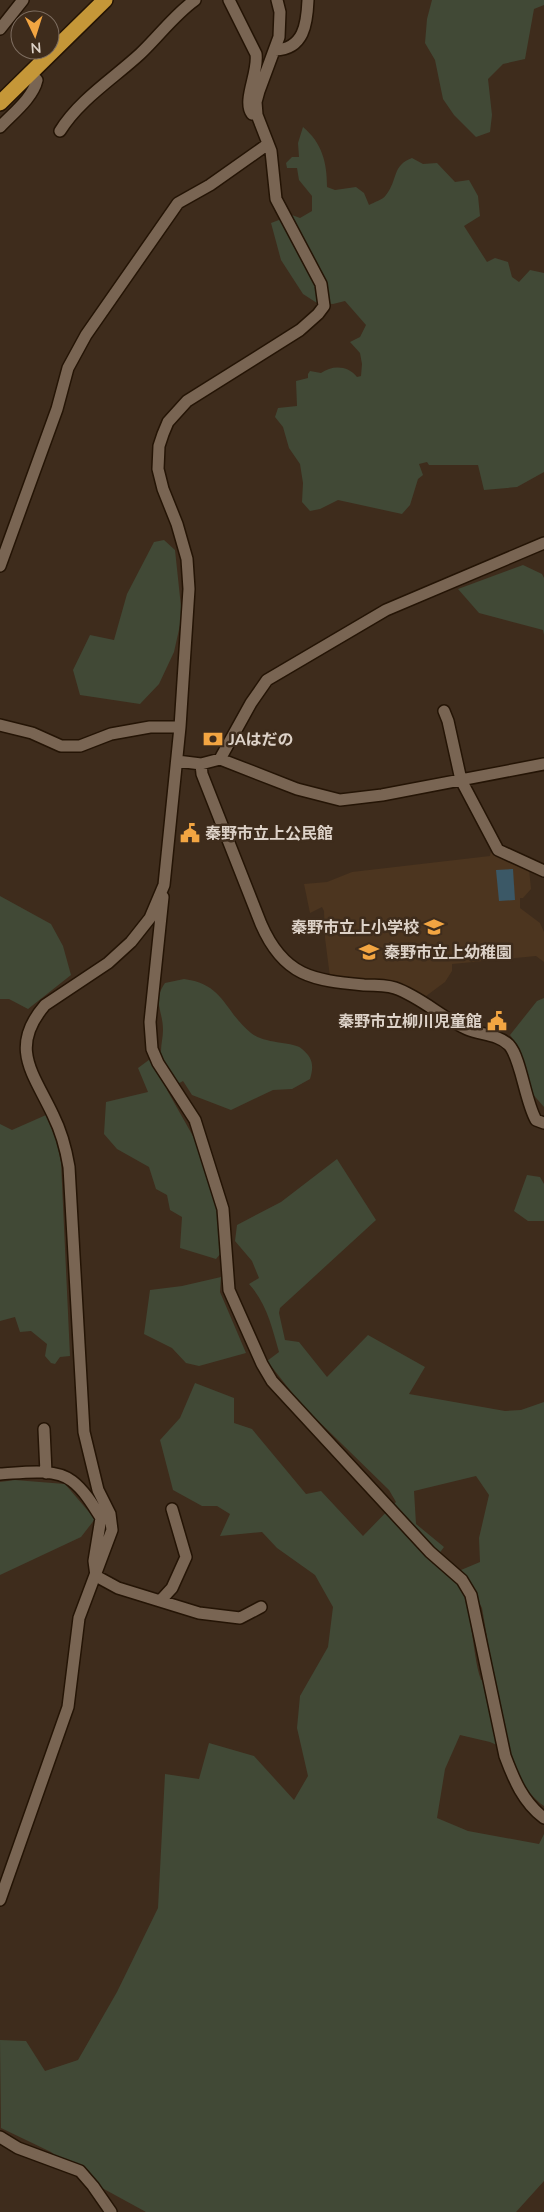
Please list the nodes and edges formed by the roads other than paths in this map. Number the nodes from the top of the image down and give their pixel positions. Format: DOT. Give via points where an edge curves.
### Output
graph roads {
  1 [pos="24,0"];
  2 [pos="105,0"];
  3 [pos="196,0"];
  4 [pos="229,0"];
  5 [pos="277,0"];
  6 [pos="308,0"];
  7 [pos="0,29"];
  8 [pos="275,50"];
  9 [pos="31,73"];
  10 [pos="0,104"];
  11 [pos="257,115"];
  12 [pos="0,127"];
  13 [pos="60,131"];
  14 [pos="268,144"];
  15 [pos="544,543"];
  16 [pos="0,566"];
  17 [pos="444,711"];
  18 [pos="0,725"];
  19 [pos="180,727"];
  20 [pos="220,759"];
  21 [pos="177,761"];
  22 [pos="201,764"];
  23 [pos="544,764"];
  24 [pos="461,780"];
  25 [pos="544,871"];
  26 [pos="164,885"];
  27 [pos="544,1123"];
  28 [pos="47,1435"];
  29 [pos="46,1473"];
  30 [pos="0,1474"];
  31 [pos="172,1509"];
  32 [pos="96,1576"];
  33 [pos="161,1600"];
  34 [pos="262,1607"];
  35 [pos="544,1818"];
  36 [pos="0,1900"];
  37 [pos="0,2136"];
  38 [pos="110,2212"];
  1 -- 7 [label="street"];
  2 -- 9 [label="highway"];
  3 -- 13 [label="street" via="182,9 141,53 71,116"];
  4 -- 11 [label="street" via="256,54 248,109"];
  5 -- 8 [label="street" via="280,27"];
  6 -- 8 [label="street" via="306,24 298,41 286,49"];
  8 -- 11 [label="street" via="258,96"];
  9 -- 10 [label="highway"];
  9 -- 12 [label="street" via="37,80 36,85"];
  11 -- 14 [label="street"];
  14 -- 16 [label="street" via="178,203 86,335 68,368 57,409"];
  14 -- 19 [label="street" via="276,199 321,284 324,306 300,330 187,401 168,422 163,434 158,469 187,558 189,588"];
  15 -- 20 [label="street" via="386,610 267,680"];
  17 -- 24 [label="street"];
  18 -- 19 [label="street" via="32,733 61,746 80,746 112,734 150,727"];
  19 -- 21 [label="street"];
  20 -- 22 [label="street"];
  20 -- 24 [label="street" via="297,789 340,800"];
  21 -- 22 [label="street"];
  21 -- 26 [label="street"];
  22 -- 27 [label="street" via="202,774 261,924 282,958 311,977 394,987 467,1030 501,1039 511,1047 522,1074 529,1108 536,1120"];
  23 -- 24 [label="street"];
  24 -- 25 [label="street" via="498,850"];
  26 -- 32 [label="street" via="150,918 131,942 108,963 45,1005 37,1014 26,1048 29,1070 54,1115 69,1167 84,1432 98,1490 112,1522"];
  26 -- 35 [label="street" via="150,1022 152,1049 195,1120 217,1187 224,1217 229,1290 272,1381 430,1552 462,1580 471,1595 505,1756 524,1798"];
  28 -- 29 [label="street"];
  29 -- 30 [label="street"];
  29 -- 32 [label="street" via="62,1475 72,1481 101,1518 94,1561"];
  31 -- 33 [label="street" via="186,1557 172,1588"];
  32 -- 33 [label="street" via="118,1588"];
  32 -- 36 [label="street" via="79,1618 68,1707"];
  33 -- 34 [label="street" via="199,1613 240,1618"];
  37 -- 38 [label="street" via="18,2148 80,2171"];
}
